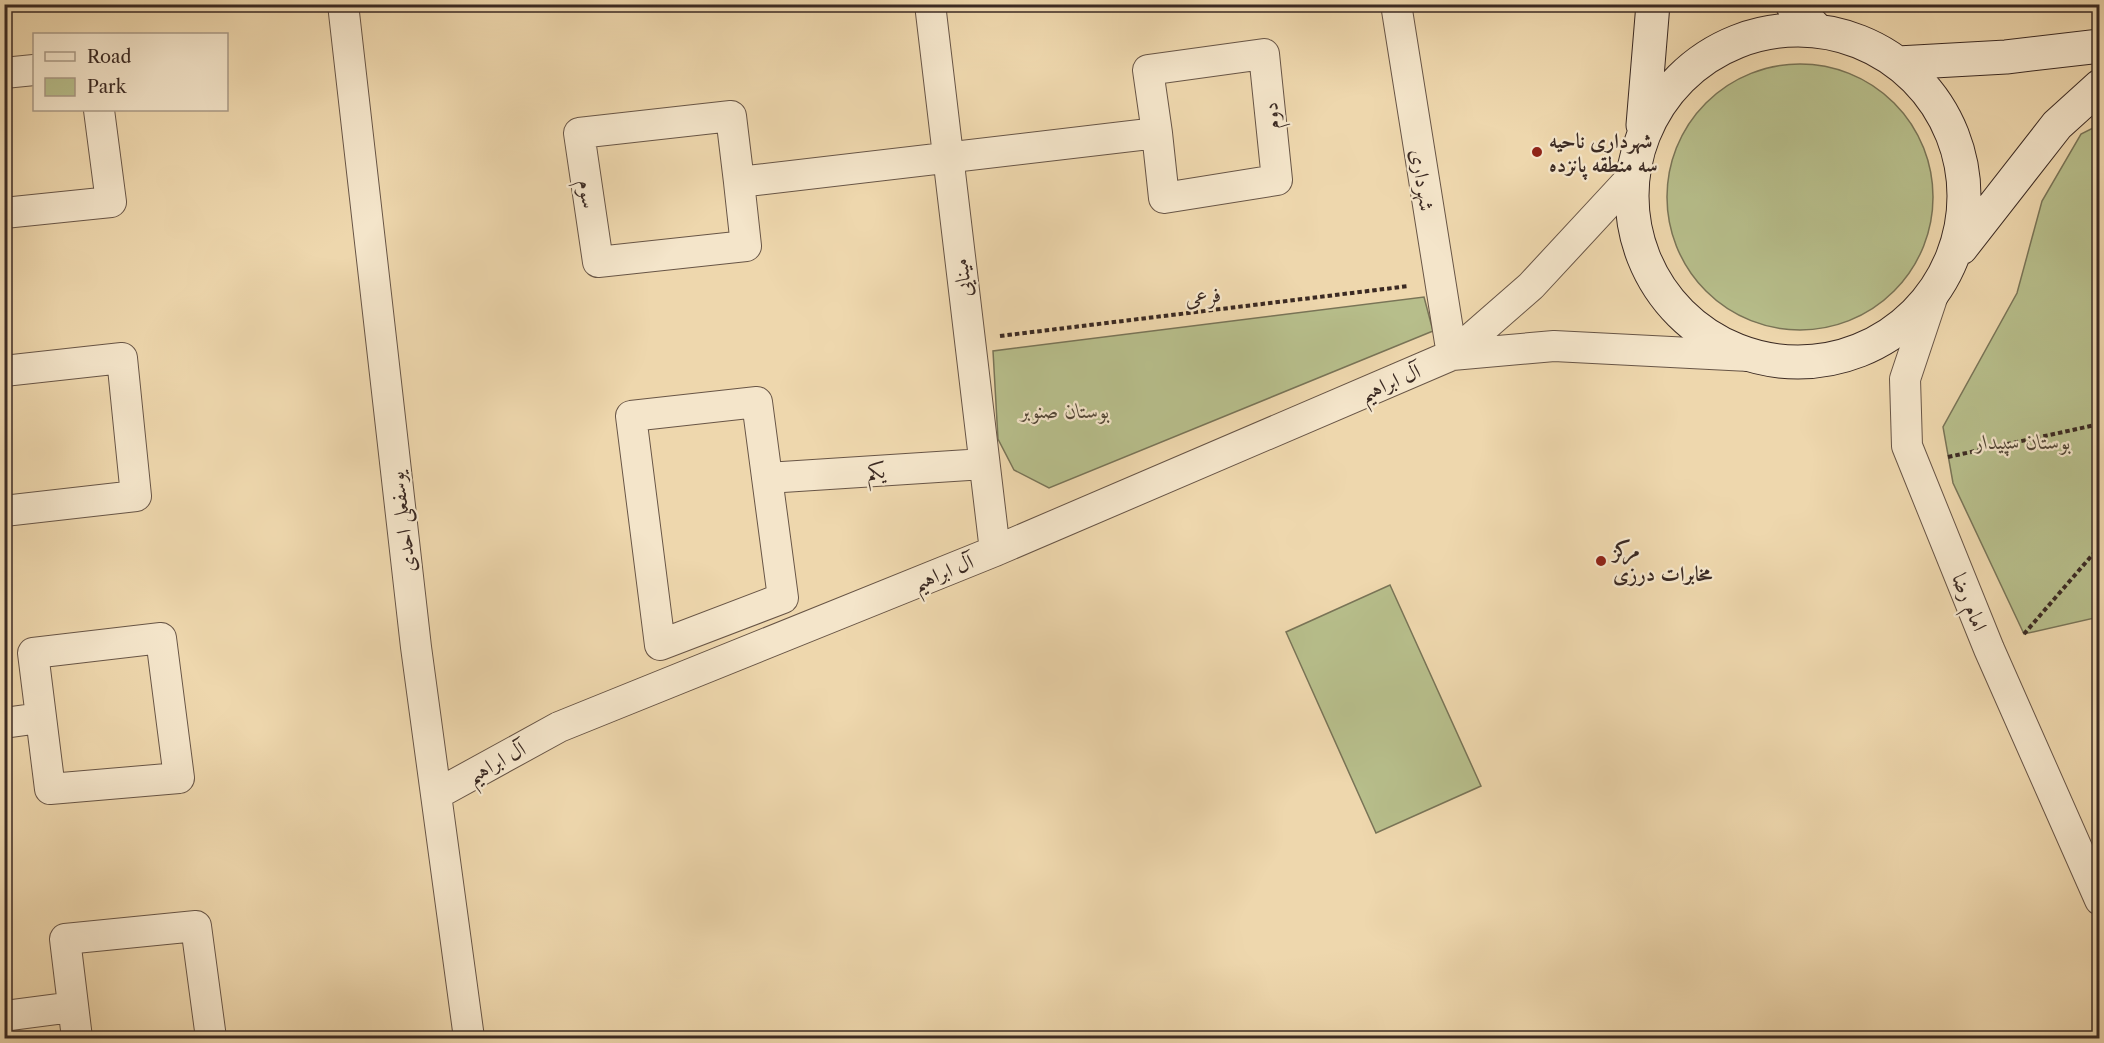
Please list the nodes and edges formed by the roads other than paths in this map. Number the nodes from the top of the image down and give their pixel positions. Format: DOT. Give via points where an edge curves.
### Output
graph roads {
  1 [pos="343,4"];
  2 [pos="930,4"];
  3 [pos="1396,4"];
  4 [pos="1653,4"];
  5 [pos="1792,4"];
  6 [pos="1818,31"];
  7 [pos="2100,46"];
  8 [pos="1898,63"];
  9 [pos="33,70"];
  10 [pos="4,73"];
  11 [pos="2100,86"];
  12 [pos="99,111"];
  13 [pos="1157,133"];
  14 [pos="1643,135"];
  15 [pos="948,158"];
  16 [pos="1632,177"];
  17 [pos="739,182"];
  18 [pos="4,213"];
  19 [pos="1954,256"];
  20 [pos="1933,295"];
  21 [pos="1452,355"];
  22 [pos="1749,356"];
  23 [pos="4,371"];
  24 [pos="984,464"];
  25 [pos="767,478"];
  26 [pos="4,511"];
  27 [pos="995,551"];
  28 [pos="40,718"];
  29 [pos="4,723"];
  30 [pos="437,794"];
  31 [pos="2100,900"];
  32 [pos="74,1007"];
  33 [pos="4,1016"];
  34 [pos="77,1038"];
  35 [pos="211,1038"];
  36 [pos="469,1038"];
  1 -- 30 [label="street, یوسفعلی احدی" via="416,647"];
  2 -- 15 [label="street, مینایی"];
  3 -- 21 [label="street, شهرداری"];
  4 -- 14 [label="main road"];
  5 -- 6 [label="main road"];
  6 -- 8 [label="main road" via="1860,42"];
  6 -- 14 [label="main road" via="1774,32 1732,43 1695,65 1664,97"];
  7 -- 8 [label="main road" via="2006,57"];
  8 -- 19 [label="main road" via="1929,93 1952,130 1964,171 1964,215"];
  9 -- 10 [label="street"];
  11 -- 19 [label="main road" via="2057,124"];
  12 -- 18 [label="street" via="111,202"];
  13 -- 13 [label="street, دوم" via="1148,70 1264,54 1277,180 1164,198"];
  13 -- 15 [label="street"];
  14 -- 16 [label="main road"];
  15 -- 17 [label="street"];
  15 -- 24 [label="street, مینایی"];
  16 -- 21 [label="street" via="1531,286"];
  16 -- 22 [label="main road" via="1633,223 1647,267 1672,306 1707,336"];
  17 -- 17 [label="street, سوم" via="731,116 579,133 598,262 746,246"];
  19 -- 20 [label="main road"];
  20 -- 22 [label="main road" via="1905,325 1870,347 1831,360 1790,363"];
  20 -- 31 [label="street, امام رضا" via="1905,379 1907,446 1989,649"];
  21 -- 22 [label="street" via="1554,346"];
  21 -- 27 [label="street, آل ابراهیم"];
  23 -- 26 [label="street" via="122,358 136,496"];
  24 -- 25 [label="street, یکم"];
  24 -- 27 [label="street, مینایی"];
  25 -- 25 [label="street" via="757,402 631,416 660,645 783,598"];
  27 -- 30 [label="street, آل ابراهیم" via="559,727"];
  28 -- 28 [label="street" via="33,653 161,638 179,778 50,789"];
  28 -- 29 [label="street"];
  30 -- 36 [label="street, یوسفعلی احدی"];
  32 -- 33 [label="street"];
  32 -- 34 [label="street"];
  32 -- 35 [label="street" via="65,939 196,926"];
}
